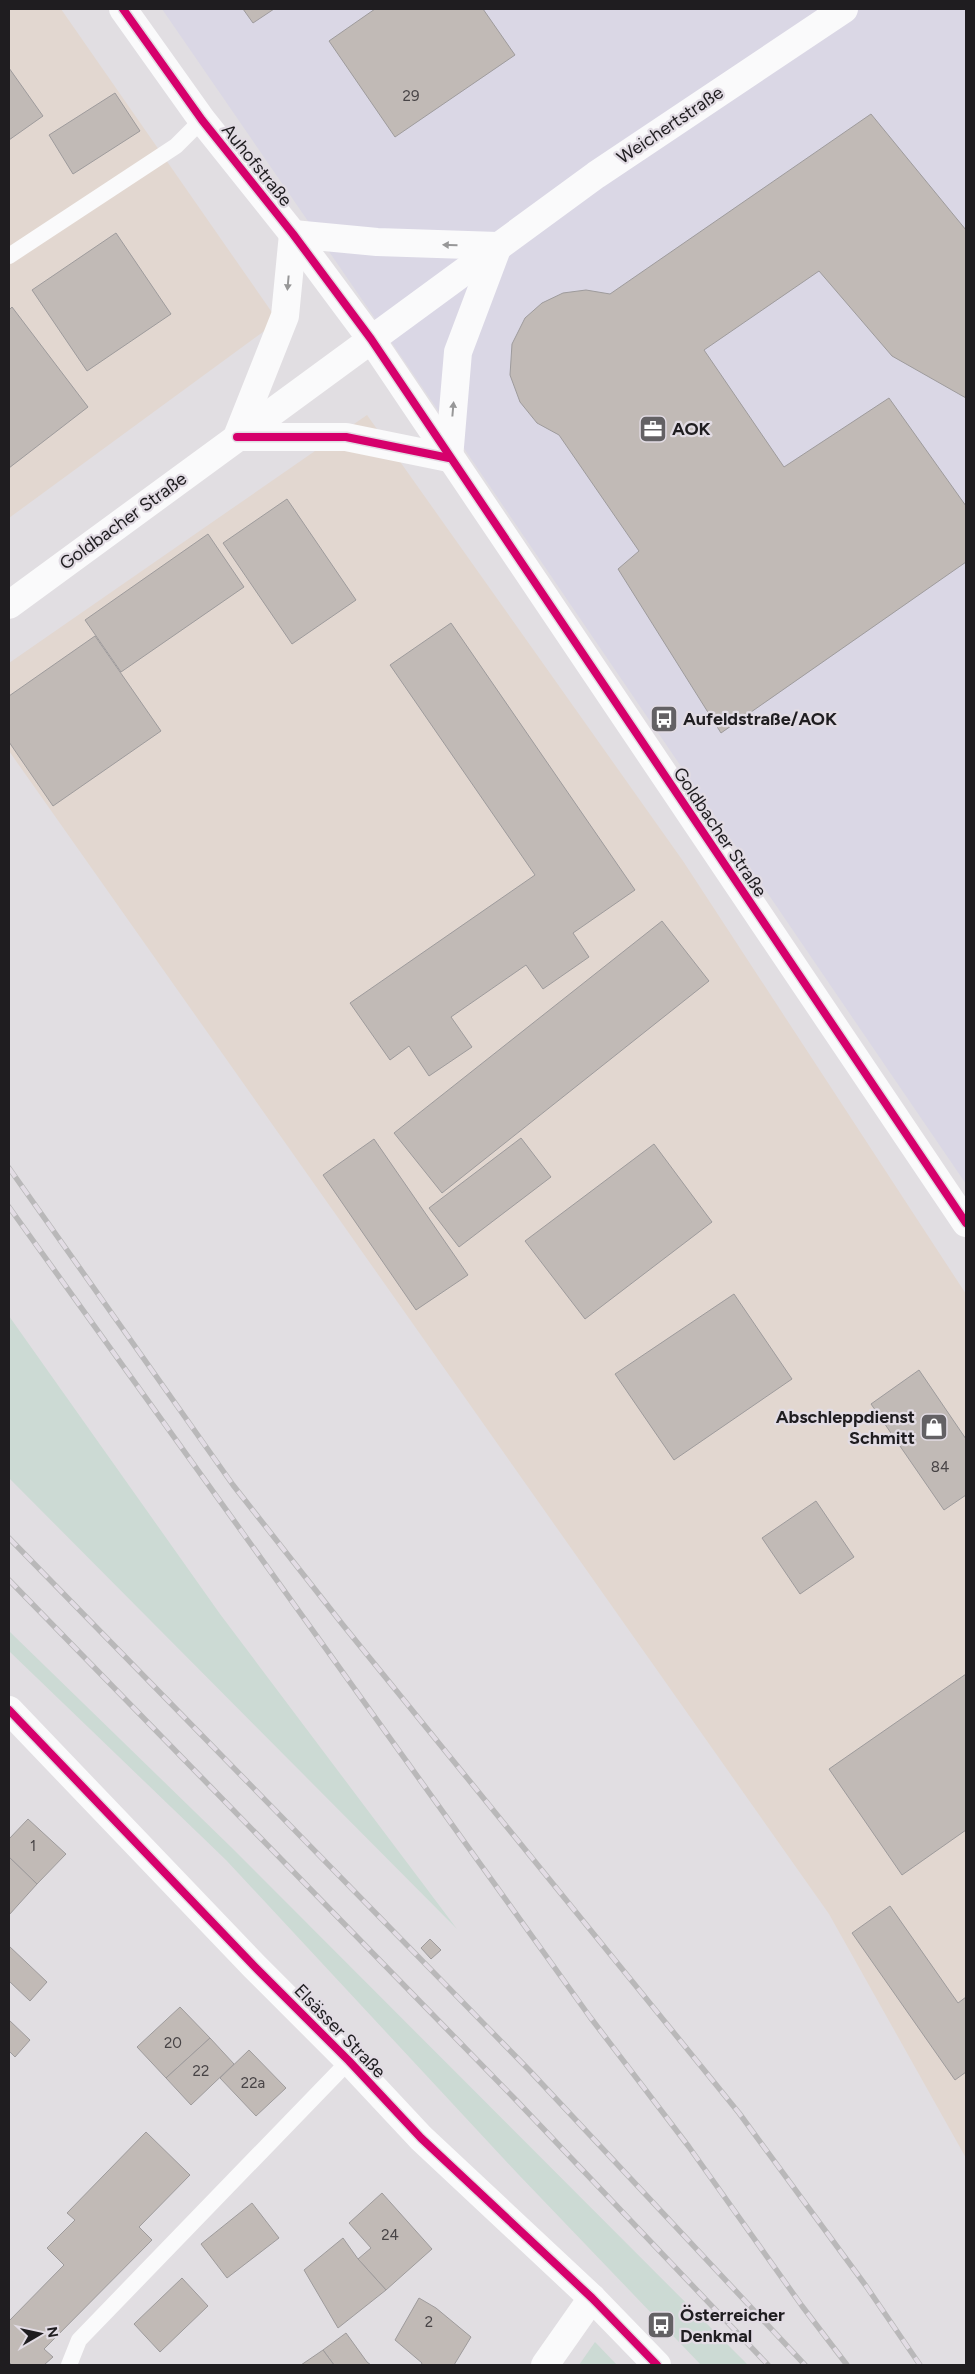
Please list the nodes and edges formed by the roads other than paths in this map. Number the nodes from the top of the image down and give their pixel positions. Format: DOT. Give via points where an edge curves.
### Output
graph roads {
  1 [pos="123,9"];
  2 [pos="844,9"];
  3 [pos="202,120"];
  4 [pos="293,234"];
  5 [pos="498,246"];
  6 [pos="9,256"];
  7 [pos="370,339"];
  8 [pos="237,437"];
  9 [pos="449,458"];
  10 [pos="9,605"];
  11 [pos="966,1223"];
  12 [pos="10,1714"];
  13 [pos="349,2061"];
  14 [pos="592,2298"];
  15 [pos="69,2365"];
  16 [pos="545,2365"];
  17 [pos="658,2365"];
  1 -- 3 [label="street, Auhofstraße"];
  2 -- 5 [label="street, Weichertstraße" via="596,174"];
  3 -- 4 [label="street, Auhofstraße"];
  3 -- 6 [label="lane" via="176,146"];
  5 -- 4 [label="street, one-way" via="377,242"];
  4 -- 7 [label="street, Auhofstraße"];
  4 -- 8 [label="street, one-way" via="285,316"];
  5 -- 7 [label="street, Weichertstraße"];
  9 -- 5 [label="street, one-way" via="458,352"];
  7 -- 8 [label="street, Goldbacher Straße"];
  7 -- 9 [label="street, Goldbacher Straße"];
  8 -- 9 [label="street" via="346,437"];
  8 -- 10 [label="street, Goldbacher Straße"];
  9 -- 11 [label="street, Goldbacher Straße"];
  12 -- 13 [label="street, Elsässer Straße"];
  13 -- 14 [label="street, Elsässer Straße" via="421,2138"];
  13 -- 15 [label="lane" via="79,2340"];
  14 -- 16 [label="street"];
  14 -- 17 [label="street, Elsässer Straße"];
}
